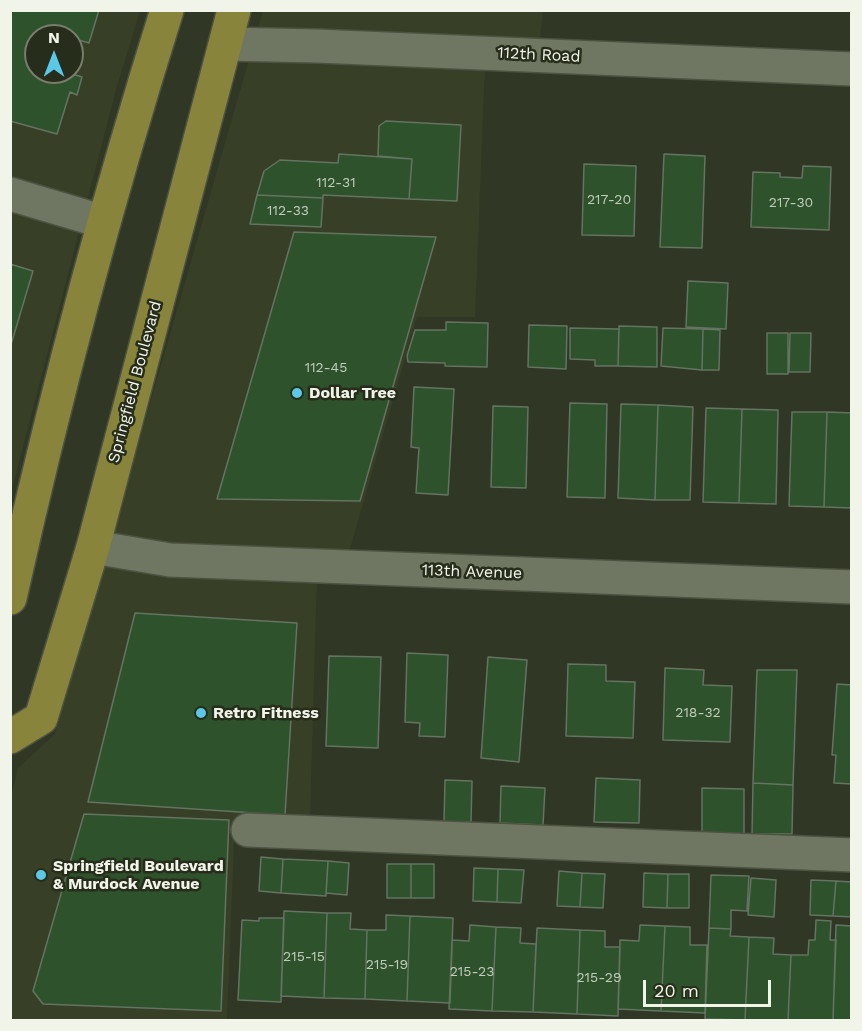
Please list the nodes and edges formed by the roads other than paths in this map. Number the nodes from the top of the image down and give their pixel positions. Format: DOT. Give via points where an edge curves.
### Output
graph roads {
  1 [pos="167,10"];
  2 [pos="234,10"];
  3 [pos="225,44"];
  4 [pos="852,69"];
  5 [pos="10,195"];
  6 [pos="104,222"];
  7 [pos="93,547"];
  8 [pos="852,587"];
  9 [pos="10,598"];
  10 [pos="10,737"];
  11 [pos="248,830"];
  12 [pos="852,855"];
  1 -- 6 [label="main road"];
  2 -- 3 [label="main road, Springfield Boulevard"];
  3 -- 4 [label="street, 112th Road"];
  3 -- 7 [label="main road, Springfield Boulevard"];
  5 -- 6 [label="street"];
  6 -- 9 [label="main road"];
  7 -- 8 [label="street, 113th Avenue" via="170,560"];
  7 -- 10 [label="main road, Springfield Boulevard" via="41,718"];
  11 -- 12 [label="street"];
}
